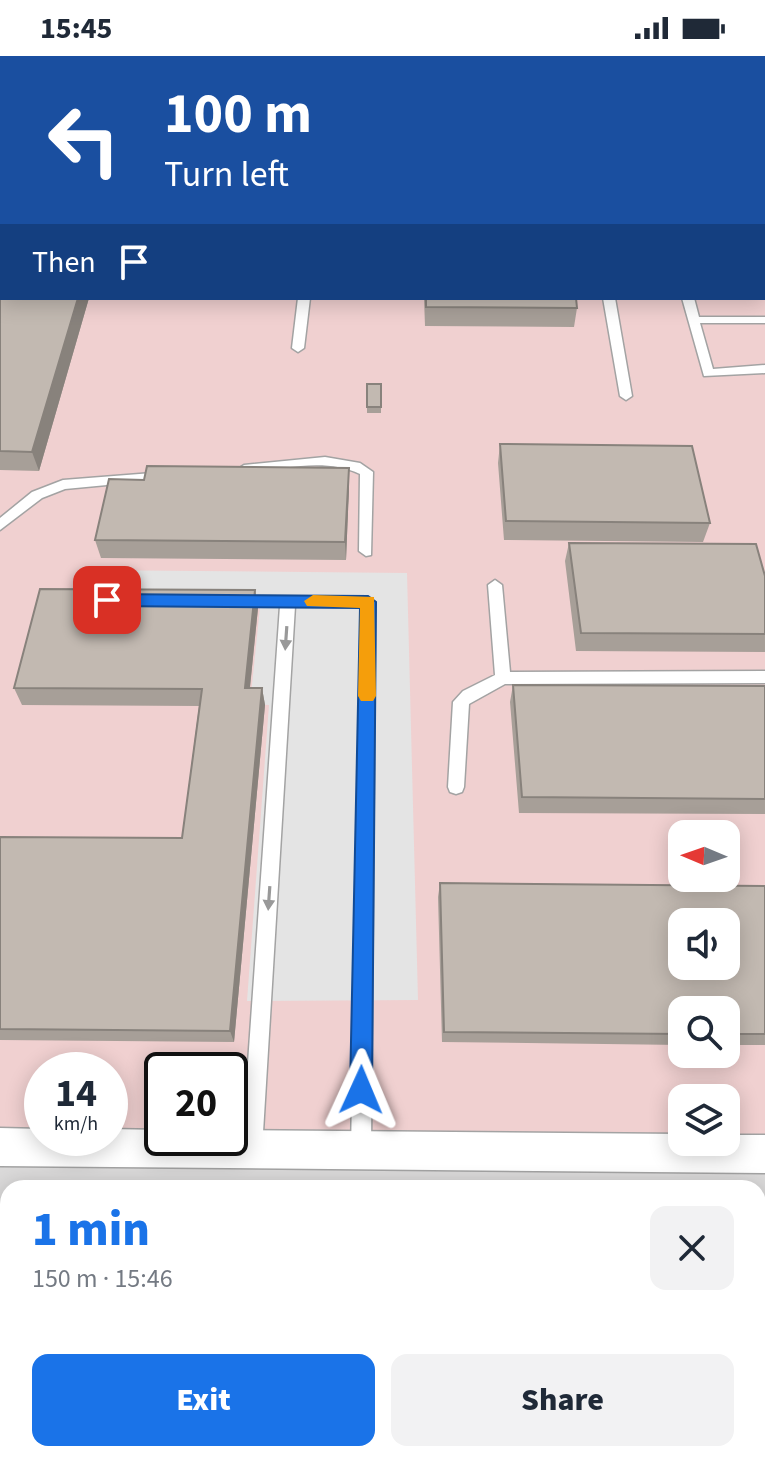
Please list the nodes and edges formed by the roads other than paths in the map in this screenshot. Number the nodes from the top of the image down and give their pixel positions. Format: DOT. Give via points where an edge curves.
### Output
graph roads {
  1 [pos="304,300"];
  2 [pos="609,300"];
  3 [pos="689,300"];
  4 [pos="694,320"];
  5 [pos="765,320"];
  6 [pos="298,348"];
  7 [pos="765,369"];
  8 [pos="626,396"];
  9 [pos="235,470"];
  10 [pos="172,475"];
  11 [pos="0,525"];
  12 [pos="366,551"];
  13 [pos="495,585"];
  14 [pos="228,601"];
  15 [pos="288,601"];
  16 [pos="765,677"];
  17 [pos="503,678"];
  18 [pos="456,787"];
  19 [pos="0,1147"];
  20 [pos="252,1150"];
  21 [pos="361,1151"];
  22 [pos="765,1154"];
  1 -- 6 [label="lane"];
  2 -- 8 [label="lane"];
  3 -- 4 [label="lane"];
  4 -- 5 [label="lane"];
  4 -- 7 [label="lane" via="708,373"];
  9 -- 12 [label="lane" via="328,462 357,465 367,472"];
  10 -- 11 [label="lane" via="63,485 37,495"];
  13 -- 17 [label="lane"];
  14 -- 15 [label="lane"];
  15 -- 20 [label="lane, one-way"];
  15 -- 21 [label="lane" via="368,602"];
  16 -- 17 [label="lane"];
  17 -- 18 [label="lane" via="461,702"];
  19 -- 20 [label="street"];
  20 -- 21 [label="street"];
  21 -- 22 [label="street"];
}
